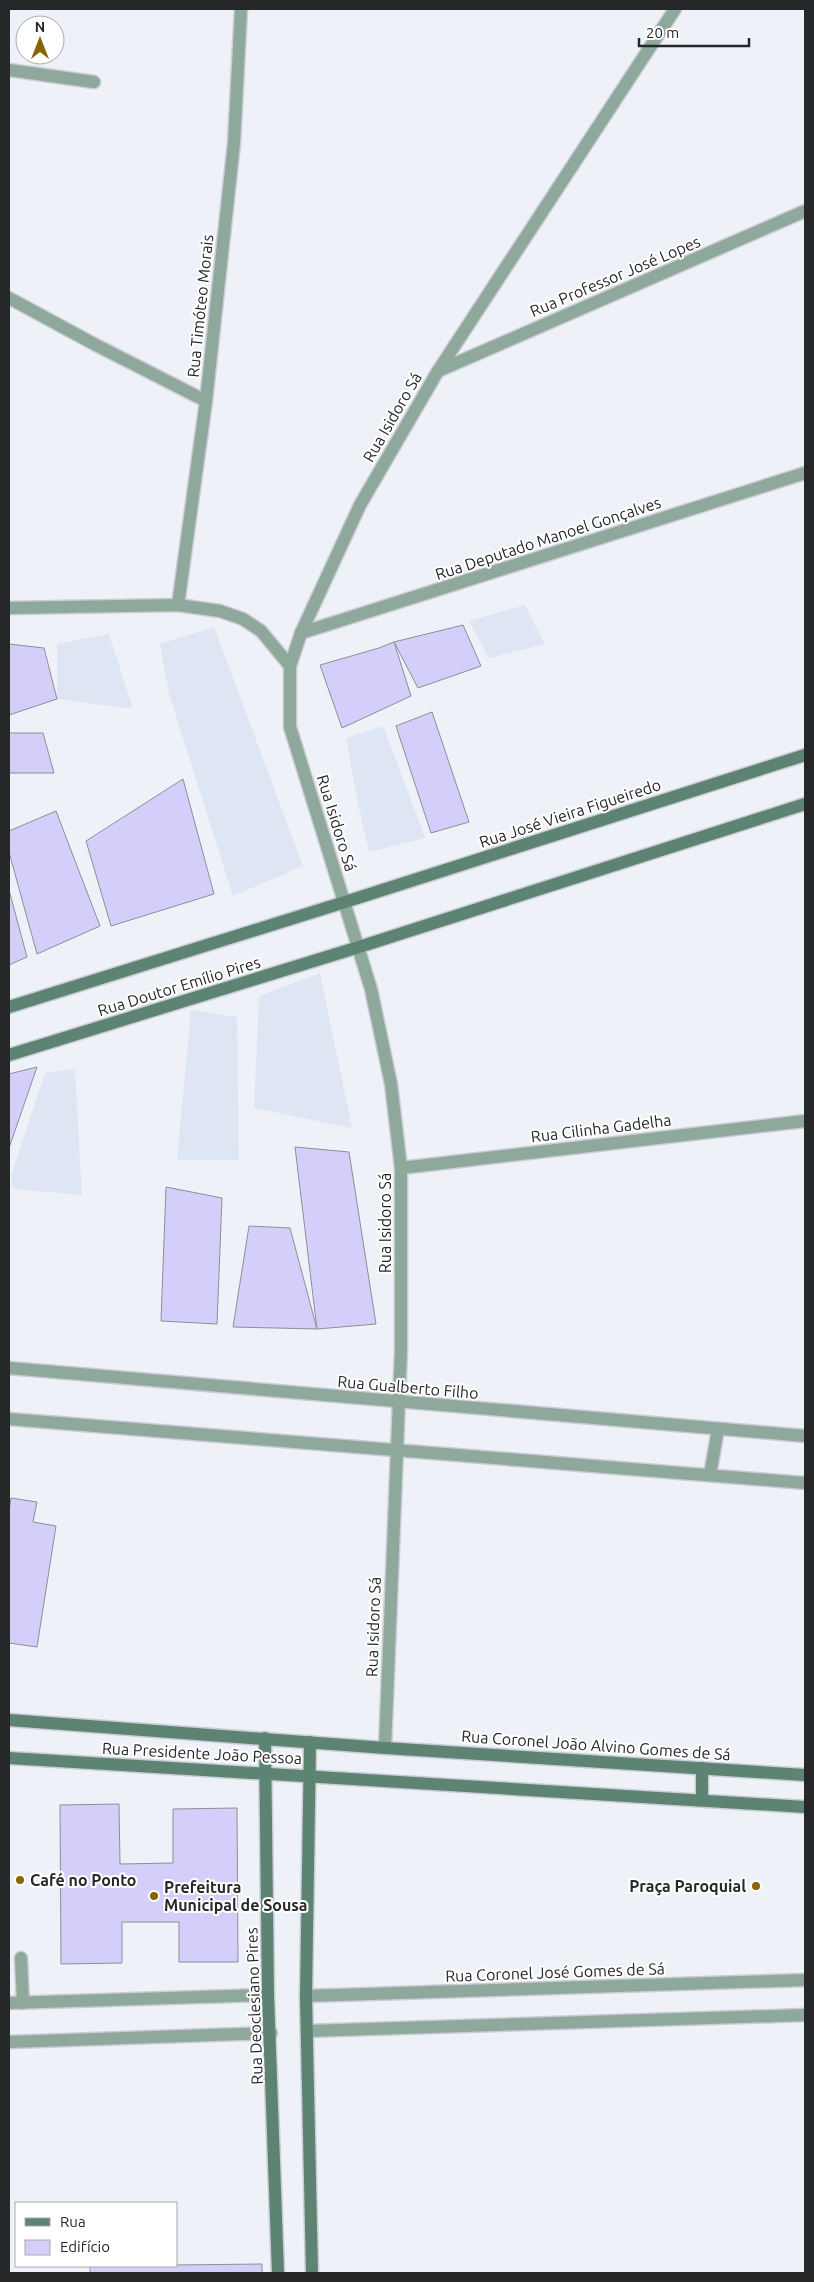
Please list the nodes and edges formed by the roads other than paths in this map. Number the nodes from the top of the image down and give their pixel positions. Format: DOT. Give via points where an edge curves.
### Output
graph roads {
  1 [pos="241,9"];
  2 [pos="675,9"];
  3 [pos="9,70"];
  4 [pos="94,82"];
  5 [pos="805,212"];
  6 [pos="9,298"];
  7 [pos="438,371"];
  8 [pos="206,401"];
  9 [pos="805,474"];
  10 [pos="178,605"];
  11 [pos="9,608"];
  12 [pos="301,633"];
  13 [pos="290,666"];
  14 [pos="805,755"];
  15 [pos="805,804"];
  16 [pos="344,902"];
  17 [pos="358,947"];
  18 [pos="9,1007"];
  19 [pos="9,1055"];
  20 [pos="805,1121"];
  21 [pos="401,1168"];
  22 [pos="9,1368"];
  23 [pos="399,1402"];
  24 [pos="9,1419"];
  25 [pos="718,1429"];
  26 [pos="805,1436"];
  27 [pos="397,1450"];
  28 [pos="710,1475"];
  29 [pos="805,1483"];
  30 [pos="9,1720"];
  31 [pos="265,1738"];
  32 [pos="310,1742"];
  33 [pos="385,1748"];
  34 [pos="9,1758"];
  35 [pos="702,1768"];
  36 [pos="264,1774"];
  37 [pos="310,1775"];
  38 [pos="805,1775"];
  39 [pos="702,1800"];
  40 [pos="805,1806"];
  41 [pos="21,1958"];
  42 [pos="805,1980"];
  43 [pos="268,1995"];
  44 [pos="306,1996"];
  45 [pos="9,2003"];
  46 [pos="22,2003"];
  47 [pos="805,2015"];
  48 [pos="307,2031"];
  49 [pos="271,2033"];
  50 [pos="9,2042"];
  51 [pos="278,2273"];
  52 [pos="312,2273"];
  1 -- 8 [label="street, Rua Timóteo Morais" via="234,143"];
  2 -- 7 [label="street, Rua Isidoro Sá"];
  3 -- 4 [label="street"];
  5 -- 7 [label="street, Rua Professor José Lopes"];
  6 -- 8 [label="street"];
  7 -- 12 [label="street, Rua Isidoro Sá" via="360,505"];
  8 -- 10 [label="street, Rua Timóteo Morais"];
  9 -- 12 [label="street, Rua Deputado Manoel Gonçalves"];
  10 -- 11 [label="street"];
  10 -- 13 [label="street" via="220,611 243,619 261,631"];
  12 -- 13 [label="street, Rua Isidoro Sá"];
  13 -- 16 [label="street, Rua Isidoro Sá" via="290,727"];
  14 -- 16 [label="street, Rua José Vieira Figueiredo"];
  15 -- 17 [label="street"];
  16 -- 17 [label="street, Rua Isidoro Sá"];
  16 -- 18 [label="street, Rua Doutor Emílio Pires"];
  17 -- 19 [label="street, Rua Doutor Emílio Pires"];
  17 -- 21 [label="street, Rua Isidoro Sá" via="371,990 391,1084"];
  20 -- 21 [label="street, Rua Cilinha Gadelha"];
  21 -- 23 [label="street, Rua Isidoro Sá"];
  22 -- 23 [label="street, Rua Gualberto Filho"];
  23 -- 25 [label="street, Rua Gualberto Filho"];
  23 -- 27 [label="street, Rua Isidoro Sá"];
  24 -- 27 [label="street"];
  25 -- 26 [label="street, Rua Gualberto Filho"];
  25 -- 28 [label="street"];
  27 -- 28 [label="street"];
  27 -- 33 [label="street, Rua Isidoro Sá"];
  28 -- 29 [label="street"];
  30 -- 31 [label="street, Rua Presidente João Pessoa"];
  31 -- 32 [label="street, Rua Presidente João Pessoa"];
  31 -- 36 [label="street, Rua Deoclesiano Pires"];
  32 -- 33 [label="street, Rua Presidente João Pessoa"];
  32 -- 37 [label="street"];
  33 -- 35 [label="street, Rua Coronel João Alvino Gomes de Sá"];
  34 -- 36 [label="street, Rua Presidente João Pessoa"];
  35 -- 38 [label="street, Rua Coronel João Alvino Gomes de Sá"];
  35 -- 39 [label="street"];
  36 -- 37 [label="street, Rua Presidente João Pessoa"];
  36 -- 43 [label="street, Rua Deoclesiano Pires"];
  37 -- 39 [label="street, Rua Presidente João Pessoa"];
  37 -- 44 [label="street"];
  39 -- 40 [label="street"];
  41 -- 46 [label="street"];
  42 -- 44 [label="street, Rua Coronel José Gomes de Sá"];
  43 -- 46 [label="street"];
  43 -- 49 [label="street, Rua Deoclesiano Pires"];
  44 -- 48 [label="street"];
  45 -- 46 [label="street"];
  47 -- 48 [label="street"];
  48 -- 52 [label="street"];
  49 -- 50 [label="street"];
  49 -- 51 [label="street, Rua Deoclesiano Pires"];
}
